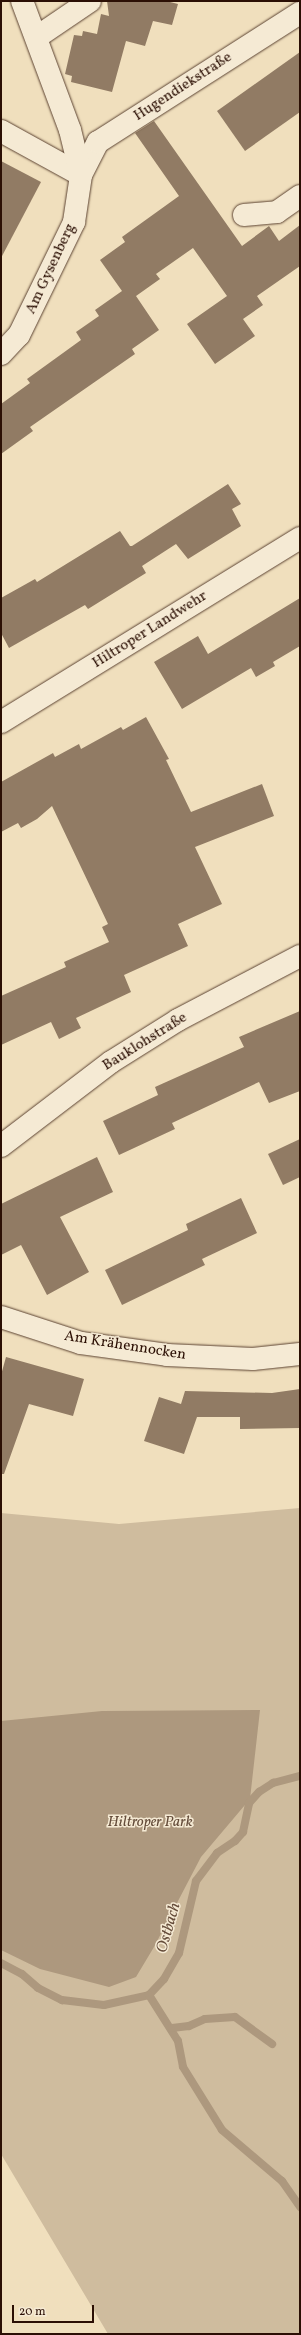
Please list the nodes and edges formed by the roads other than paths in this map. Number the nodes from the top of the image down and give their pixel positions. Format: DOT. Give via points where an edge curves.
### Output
graph roads {
  1 [pos="22,1"];
  2 [pos="90,1"];
  3 [pos="300,13"];
  4 [pos="37,37"];
  5 [pos="1,131"];
  6 [pos="81,175"];
  7 [pos="300,196"];
  8 [pos="244,215"];
  9 [pos="1,354"];
  10 [pos="300,538"];
  11 [pos="1,722"];
  12 [pos="300,956"];
  13 [pos="1,1146"];
  14 [pos="1,1317"];
  15 [pos="300,1354"];
  1 -- 4 [label="street, Am Gysenberg"];
  2 -- 4 [label="street"];
  3 -- 6 [label="street, Hugendiekstraße" via="98,142"];
  4 -- 6 [label="street, Am Gysenberg" via="70,130"];
  5 -- 6 [label="street"];
  6 -- 9 [label="street, Am Gysenberg" via="74,222 19,335"];
  7 -- 8 [label="street" via="277,212"];
  10 -- 11 [label="street, Hiltroper Landwehr"];
  12 -- 13 [label="street, Bauklohstraße" via="178,1020 111,1062"];
  14 -- 15 [label="street, Am Krähennocken" via="81,1343 167,1356 253,1359"];
}
